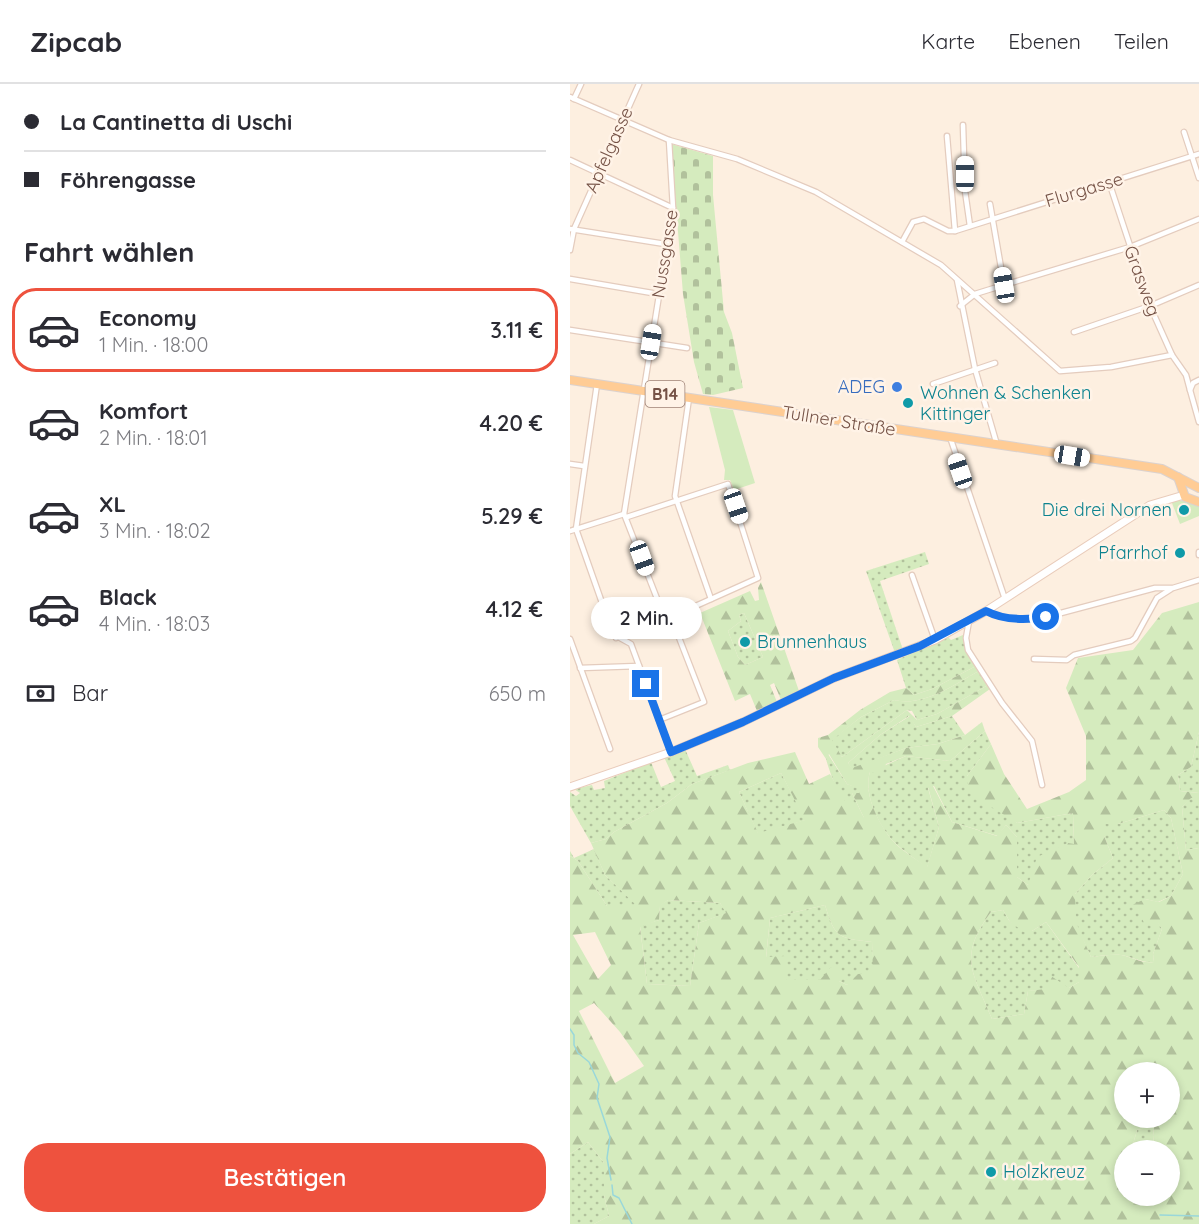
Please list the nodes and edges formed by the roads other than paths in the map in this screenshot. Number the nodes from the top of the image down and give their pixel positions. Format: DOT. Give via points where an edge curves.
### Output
graph roads {
  1 [pos="580,84"];
  2 [pos="639,84"];
  3 [pos="572,98"];
  4 [pos="622,120"];
  5 [pos="963,125"];
  6 [pos="1184,132"];
  7 [pos="948,136"];
  8 [pos="669,140"];
  9 [pos="1199,154"];
  10 [pos="1191,156"];
  11 [pos="570,160"];
  12 [pos="597,175"];
  13 [pos="1199,178"];
  14 [pos="1109,182"];
  15 [pos="990,204"];
  16 [pos="673,208"];
  17 [pos="993,219"];
  18 [pos="1199,219"];
  19 [pos="970,226"];
  20 [pos="572,229"];
  21 [pos="954,231"];
  22 [pos="902,242"];
  23 [pos="665,244"];
  24 [pos="1130,247"];
  25 [pos="570,250"];
  26 [pos="570,279"];
  27 [pos="957,280"];
  28 [pos="1004,285"];
  29 [pos="1199,285"];
  30 [pos="658,294"];
  31 [pos="975,294"];
  32 [pos="960,306"];
  33 [pos="1150,306"];
  34 [pos="570,330"];
  35 [pos="1074,332"];
  36 [pos="651,342"];
  37 [pos="687,348"];
  38 [pos="1172,355"];
  39 [pos="995,363"];
  40 [pos="975,369"];
  41 [pos="1186,375"];
  42 [pos="1199,379"];
  43 [pos="570,380"];
  44 [pos="597,384"];
  45 [pos="933,384"];
  46 [pos="1190,390"];
  47 [pos="643,392"];
  48 [pos="689,398"];
  49 [pos="1199,422"];
  50 [pos="950,437"];
  51 [pos="996,445"];
  52 [pos="570,464"];
  53 [pos="584,466"];
  54 [pos="1192,488"];
  55 [pos="675,500"];
  56 [pos="1197,500"];
  57 [pos="626,515"];
  58 [pos="573,530"];
  59 [pos="912,575"];
  60 [pos="1199,580"];
  61 [pos="1173,588"];
  62 [pos="711,599"];
  63 [pos="1005,599"];
  64 [pos="986,611"];
  65 [pos="671,617"];
  66 [pos="665,619"];
  67 [pos="969,621"];
  68 [pos="616,638"];
  69 [pos="570,639"];
  70 [pos="935,640"];
  71 [pos="1034,659"];
  72 [pos="639,666"];
  73 [pos="580,668"];
  74 [pos="659,720"];
  75 [pos="610,749"];
  76 [pos="671,752"];
  77 [pos="1042,785"];
  78 [pos="570,787"];
  1 -- 3 [label="street"];
  2 -- 4 [label="street, Apfelgasse"];
  3 -- 4 [label="street"];
  4 -- 8 [label="street"];
  4 -- 12 [label="street, Apfelgasse"];
  5 -- 19 [label="street"];
  6 -- 10 [label="street"];
  7 -- 21 [label="street"];
  8 -- 16 [label="street, Nussgasse"];
  8 -- 22 [label="street" via="765,169 816,192"];
  9 -- 10 [label="street, Flurgasse"];
  10 -- 13 [label="street"];
  10 -- 14 [label="street, Flurgasse"];
  11 -- 12 [label="street"];
  12 -- 16 [label="street"];
  12 -- 20 [label="street, Apfelgasse"];
  14 -- 17 [label="street, Flurgasse"];
  14 -- 24 [label="street, Grasweg"];
  15 -- 17 [label="street"];
  16 -- 23 [label="street, Nussgasse"];
  17 -- 19 [label="street, Flurgasse"];
  17 -- 28 [label="street"];
  18 -- 24 [label="street"];
  19 -- 21 [label="street, Flurgasse"];
  20 -- 23 [label="street"];
  20 -- 25 [label="street, Apfelgasse"];
  21 -- 22 [label="street" via="924,219 913,222"];
  22 -- 27 [label="street" via="941,265"];
  23 -- 30 [label="street, Nussgasse"];
  24 -- 28 [label="street"];
  24 -- 33 [label="street, Grasweg"];
  26 -- 30 [label="street"];
  27 -- 31 [label="street"];
  27 -- 32 [label="street"];
  28 -- 31 [label="street"];
  29 -- 33 [label="street"];
  30 -- 36 [label="street, Nussgasse"];
  31 -- 32 [label="street"];
  31 -- 38 [label="street" via="1060,371 1120,366"];
  32 -- 40 [label="street"];
  33 -- 35 [label="street"];
  33 -- 38 [label="street, Grasweg"];
  34 -- 36 [label="street"];
  36 -- 37 [label="street"];
  36 -- 47 [label="street, Nussgasse"];
  38 -- 41 [label="street, Grasweg"];
  39 -- 40 [label="street"];
  40 -- 45 [label="street"];
  40 -- 51 [label="street"];
  41 -- 42 [label="street"];
  41 -- 46 [label="street, Grasweg"];
  42 -- 46 [label="street"];
  43 -- 44 [label="main road, Tullner Straße / B14"];
  44 -- 47 [label="main road, Tullner Straße / B14"];
  44 -- 53 [label="street"];
  46 -- 49 [label="street, Grasweg"];
  47 -- 48 [label="main road, Tullner Straße / B14"];
  47 -- 57 [label="street, Nussgasse"];
  48 -- 50 [label="main road, Tullner Straße / B14"];
  48 -- 55 [label="street"];
  50 -- 51 [label="main road, Tullner Straße / B14"];
  50 -- 63 [label="street"];
  51 -- 54 [label="main road, Tullner Straße / B14" via="1162,469"];
  52 -- 53 [label="street"];
  53 -- 58 [label="street"];
  54 -- 56 [label="main road, B14" via="1187,499"];
  54 -- 63 [label="main road" via="1150,505"];
  55 -- 57 [label="street"];
  55 -- 62 [label="street"];
  55 -- 62 [label="street" via="726,483 758,578"];
  57 -- 58 [label="street"];
  57 -- 66 [label="street"];
  58 -- 68 [label="street"];
  59 -- 70 [label="street"];
  60 -- 61 [label="street"];
  61 -- 64 [label="street" via="1155,588 1029,620"];
  61 -- 71 [label="street" via="1157,598 1131,641 1067,660"];
  62 -- 65 [label="street"];
  63 -- 64 [label="main road"];
  64 -- 67 [label="main road"];
  65 -- 66 [label="street"];
  65 -- 74 [label="street" via="704,702"];
  66 -- 68 [label="street"];
  67 -- 70 [label="main road"];
  67 -- 77 [label="street" via="968,650 1032,741"];
  68 -- 72 [label="street" via="631,644"];
  69 -- 73 [label="street"];
  70 -- 76 [label="main road" via="834,678"];
  72 -- 73 [label="street"];
  72 -- 74 [label="street"];
  73 -- 75 [label="street"];
  74 -- 76 [label="street"];
  76 -- 78 [label="main road"];
}
